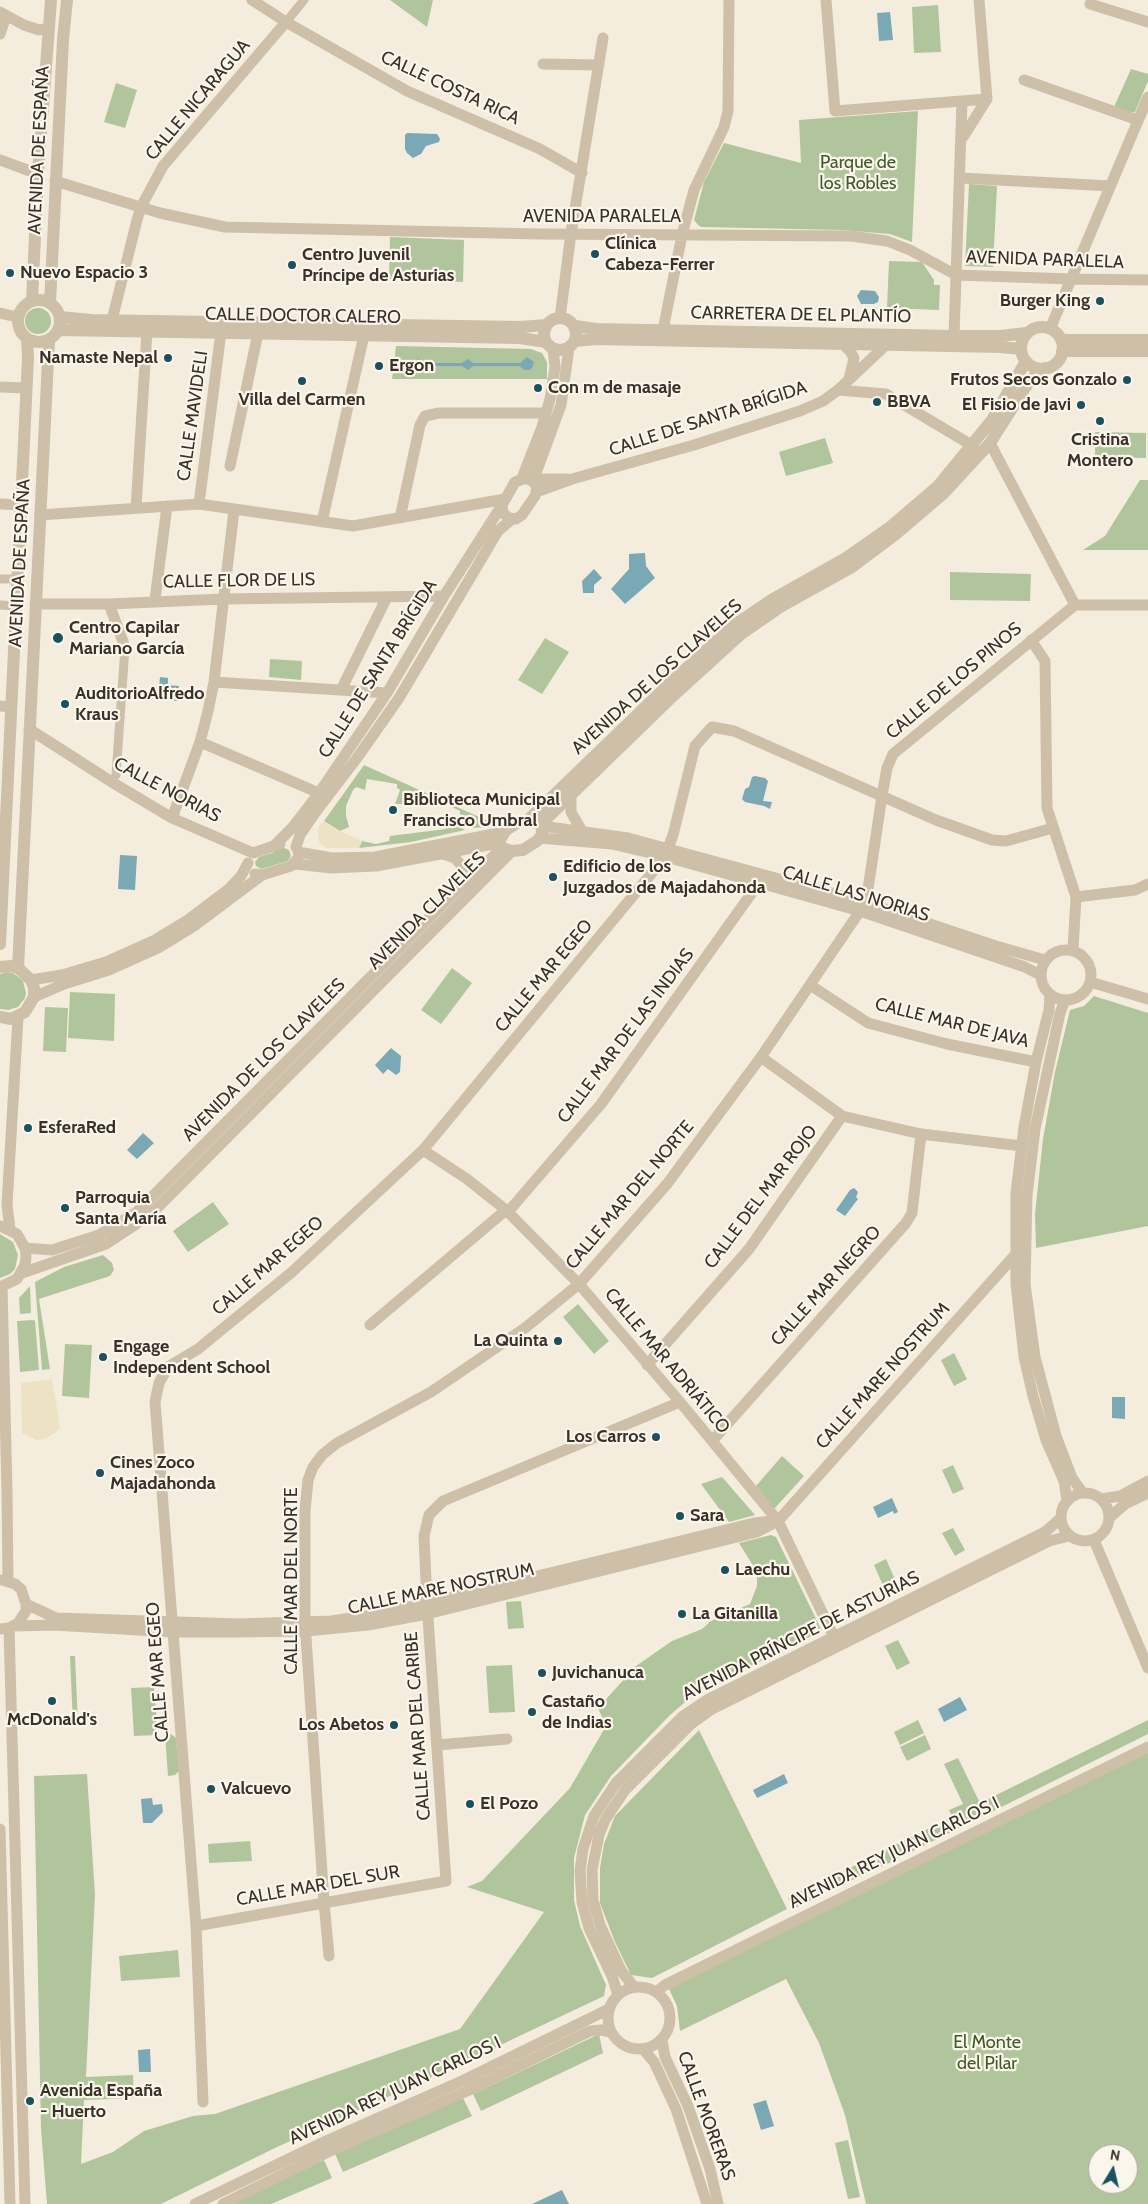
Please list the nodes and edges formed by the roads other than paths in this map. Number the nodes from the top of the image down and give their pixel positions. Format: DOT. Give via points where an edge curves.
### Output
graph roads {
  1 [pos="51,0"];
  2 [pos="67,0"];
  3 [pos="252,0"];
  4 [pos="304,0"];
  5 [pos="729,0"];
  6 [pos="826,0"];
  7 [pos="979,0"];
  8 [pos="1090,4"];
  9 [pos="3,14"];
  10 [pos="286,22"];
  11 [pos="1148,22"];
  12 [pos="48,28"];
  13 [pos="0,34"];
  14 [pos="603,38"];
  15 [pos="543,64"];
  16 [pos="599,65"];
  17 [pos="1024,80"];
  18 [pos="1148,97"];
  19 [pos="987,99"];
  20 [pos="962,101"];
  21 [pos="1138,120"];
  22 [pos="962,137"];
  23 [pos="0,160"];
  24 [pos="582,173"];
  25 [pos="38,174"];
  26 [pos="961,178"];
  27 [pos="55,181"];
  28 [pos="1110,186"];
  29 [pos="141,207"];
  30 [pos="571,233"];
  31 [pos="682,235"];
  32 [pos="956,275"];
  33 [pos="1071,279"];
  34 [pos="1148,280"];
  35 [pos="32,300"];
  36 [pos="50,303"];
  37 [pos="0,313"];
  38 [pos="17,316"];
  39 [pos="560,318"];
  40 [pos="112,320"];
  41 [pos="59,324"];
  42 [pos="547,325"];
  43 [pos="575,326"];
  44 [pos="1050,329"];
  45 [pos="663,330"];
  46 [pos="147,331"];
  47 [pos="221,332"];
  48 [pos="258,333"];
  49 [pos="1027,333"];
  50 [pos="364,335"];
  51 [pos="954,336"];
  52 [pos="27,339"];
  53 [pos="48,340"];
  54 [pos="1148,340"];
  55 [pos="842,343"];
  56 [pos="572,344"];
  57 [pos="549,345"];
  58 [pos="886,345"];
  59 [pos="1062,345"];
  60 [pos="1148,351"];
  61 [pos="1023,355"];
  62 [pos="1045,368"];
  63 [pos="849,379"];
  64 [pos="0,387"];
  65 [pos="26,388"];
  66 [pos="838,390"];
  67 [pos="546,413"];
  68 [pos="990,442"];
  69 [pos="973,446"];
  70 [pos="541,459"];
  71 [pos="230,466"];
  72 [pos="566,478"];
  73 [pos="531,483"];
  74 [pos="504,502"];
  75 [pos="0,504"];
  76 [pos="199,504"];
  77 [pos="21,505"];
  78 [pos="167,506"];
  79 [pos="136,508"];
  80 [pos="234,510"];
  81 [pos="40,515"];
  82 [pos="400,518"];
  83 [pos="512,519"];
  84 [pos="322,522"];
  85 [pos="0,579"];
  86 [pos="17,579"];
  87 [pos="444,596"];
  88 [pos="387,597"];
  89 [pos="224,599"];
  90 [pos="155,600"];
  91 [pos="35,604"];
  92 [pos="109,604"];
  93 [pos="0,605"];
  94 [pos="1075,605"];
  95 [pos="1148,605"];
  96 [pos="16,606"];
  97 [pos="1031,640"];
  98 [pos="125,647"];
  99 [pos="214,682"];
  100 [pos="341,690"];
  101 [pos="387,693"];
  102 [pos="5,707"];
  103 [pos="29,729"];
  104 [pos="200,742"];
  105 [pos="116,775"];
  106 [pos="319,793"];
  107 [pos="571,793"];
  108 [pos="882,796"];
  109 [pos="172,818"];
  110 [pos="526,821"];
  111 [pos="1053,828"];
  112 [pos="541,830"];
  113 [pos="582,831"];
  114 [pos="504,844"];
  115 [pos="275,845"];
  116 [pos="297,850"];
  117 [pos="666,852"];
  118 [pos="443,854"];
  119 [pos="250,858"];
  120 [pos="294,864"];
  121 [pos="262,875"];
  122 [pos="760,879"];
  123 [pos="464,884"];
  124 [pos="1148,884"];
  125 [pos="1076,897"];
  126 [pos="862,907"];
  127 [pos="0,944"];
  128 [pos="1073,950"];
  129 [pos="1045,960"];
  130 [pos="0,967"];
  131 [pos="18,968"];
  132 [pos="1040,975"];
  133 [pos="31,980"];
  134 [pos="1090,982"];
  135 [pos="810,985"];
  136 [pos="1050,995"];
  137 [pos="34,997"];
  138 [pos="1148,999"];
  139 [pos="1065,1000"];
  140 [pos="18,1017"];
  141 [pos="0,1018"];
  142 [pos="761,1057"];
  143 [pos="1036,1062"];
  144 [pos="842,1116"];
  145 [pos="922,1134"];
  146 [pos="1022,1146"];
  147 [pos="423,1150"];
  148 [pos="507,1211"];
  149 [pos="5,1227"];
  150 [pos="25,1248"];
  151 [pos="1015,1255"];
  152 [pos="22,1273"];
  153 [pos="579,1284"];
  154 [pos="1,1287"];
  155 [pos="370,1325"];
  156 [pos="647,1365"];
  157 [pos="680,1402"];
  158 [pos="712,1441"];
  159 [pos="1148,1481"];
  160 [pos="1083,1493"];
  161 [pos="1148,1493"];
  162 [pos="1100,1499"];
  163 [pos="1067,1500"];
  164 [pos="1109,1518"];
  165 [pos="1060,1519"];
  166 [pos="778,1521"];
  167 [pos="1069,1536"];
  168 [pos="1094,1540"];
  169 [pos="4,1580"];
  170 [pos="26,1604"];
  171 [pos="427,1608"];
  172 [pos="52,1619"];
  173 [pos="172,1627"];
  174 [pos="306,1627"];
  175 [pos="7,1628"];
  176 [pos="834,1637"];
  177 [pos="1148,1668"];
  178 [pos="507,1740"];
  179 [pos="437,1744"];
  180 [pos="1148,1747"];
  181 [pos="0,1829"];
  182 [pos="446,1881"];
  183 [pos="324,1902"];
  184 [pos="196,1926"];
  185 [pos="329,1956"];
  186 [pos="634,1987"];
  187 [pos="656,1992"];
  188 [pos="618,1995"];
  189 [pos="609,2009"];
  190 [pos="611,2032"];
  191 [pos="662,2040"];
  192 [pos="643,2049"];
  193 [pos="203,2102"];
  194 [pos="10,2204"];
  195 [pos="25,2204"];
  196 [pos="195,2204"];
  197 [pos="223,2204"];
  198 [pos="707,2204"];
  199 [pos="718,2204"];
  1 -- 12 [label="street, AVENIDA DE ESPAÑA"];
  2 -- 27 [label="street, AVENIDA DE ESPAÑA"];
  3 -- 10 [label="street, CALLE COSTA RICA"];
  4 -- 10 [label="street"];
  5 -- 31 [label="street" via="728,111 724,127 694,190"];
  6 -- 20 [label="street" via="835,111"];
  7 -- 19 [label="street"];
  8 -- 11 [label="street"];
  9 -- 12 [label="street" via="39,30"];
  9 -- 13 [label="street"];
  10 -- 24 [label="street, CALLE COSTA RICA" via="407,91 540,150"];
  10 -- 29 [label="street, CALLE NICARAGUA" via="163,166"];
  12 -- 25 [label="street, AVENIDA DE ESPAÑA"];
  14 -- 16 [label="street"];
  15 -- 16 [label="street"];
  16 -- 24 [label="street"];
  17 -- 21 [label="street"];
  18 -- 21 [label="street"];
  19 -- 20 [label="street"];
  19 -- 22 [label="street"];
  20 -- 22 [label="street"];
  21 -- 28 [label="street"];
  22 -- 26 [label="street"];
  23 -- 25 [label="street"];
  24 -- 30 [label="street"];
  25 -- 35 [label="street, AVENIDA DE ESPAÑA"];
  26 -- 28 [label="street"];
  26 -- 32 [label="street"];
  27 -- 29 [label="street, AVENIDA PARALELA"];
  27 -- 36 [label="street, AVENIDA DE ESPAÑA"];
  28 -- 33 [label="street"];
  29 -- 30 [label="street, AVENIDA PARALELA" via="225,227"];
  29 -- 40 [label="street, CALLE NICARAGUA"];
  30 -- 31 [label="street, AVENIDA PARALELA"];
  30 -- 39 [label="street"];
  31 -- 32 [label="street, AVENIDA PARALELA" via="869,238 910,250"];
  31 -- 45 [label="street"];
  32 -- 33 [label="street, AVENIDA PARALELA"];
  32 -- 51 [label="street"];
  33 -- 34 [label="street, AVENIDA PARALELA"];
  33 -- 44 [label="street"];
  35 -- 36 [label="street"];
  35 -- 38 [label="street"];
  36 -- 41 [label="street" via="56,309"];
  37 -- 38 [label="street"];
  38 -- 52 [label="street" via="18,327"];
  39 -- 42 [label="street"];
  39 -- 43 [label="street"];
  40 -- 41 [label="street, CALLE DOCTOR CALERO"];
  40 -- 42 [label="street, CALLE DOCTOR CALERO"];
  41 -- 46 [label="street, CALLE DOCTOR CALERO"];
  41 -- 53 [label="street"];
  42 -- 57 [label="street" via="544,334"];
  43 -- 45 [label="street, CARRETERA DE EL PLANTÍO"];
  43 -- 56 [label="street"];
  44 -- 49 [label="street" via="1038,327"];
  44 -- 59 [label="street"];
  45 -- 51 [label="street, CARRETERA DE EL PLANTÍO"];
  46 -- 47 [label="street, CALLE DOCTOR CALERO"];
  46 -- 79 [label="street"];
  47 -- 48 [label="street, CALLE DOCTOR CALERO"];
  47 -- 76 [label="street, CALLE MAVIDELI"];
  48 -- 50 [label="street, CALLE DOCTOR CALERO"];
  48 -- 71 [label="street"];
  49 -- 51 [label="street, CARRETERA DE EL PLANTÍO"];
  49 -- 61 [label="street" via="1023,338"];
  50 -- 57 [label="street, CALLE DOCTOR CALERO" via="520,338"];
  50 -- 84 [label="street"];
  52 -- 53 [label="street" via="34,342"];
  52 -- 65 [label="street, AVENIDA DE ESPAÑA"];
  53 -- 81 [label="street, AVENIDA DE ESPAÑA"];
  54 -- 59 [label="street"];
  55 -- 56 [label="street, CARRETERA DE EL PLANTÍO" via="596,339"];
  55 -- 58 [label="street, CARRETERA DE EL PLANTÍO"];
  55 -- 63 [label="street" via="854,358"];
  56 -- 57 [label="street" via="558,350"];
  56 -- 70 [label="street" via="561,405"];
  57 -- 67 [label="street" via="555,367"];
  58 -- 61 [label="street, CARRETERA DE EL PLANTÍO" via="1000,347"];
  58 -- 63 [label="street, CALLE DE SANTA BRÍGIDA"];
  59 -- 60 [label="street"];
  59 -- 62 [label="street" via="1057,362"];
  61 -- 62 [label="street" via="1034,367"];
  61 -- 69 [label="street, AVENIDA DE LOS CLAVELES" via="992,420"];
  62 -- 68 [label="street, AVENIDA DE LOS CLAVELES" via="1030,380"];
  63 -- 66 [label="street, CALLE DE SANTA BRÍGIDA"];
  64 -- 65 [label="street"];
  65 -- 77 [label="street, AVENIDA DE ESPAÑA"];
  66 -- 69 [label="street" via="886,394"];
  66 -- 72 [label="street, CALLE DE SANTA BRÍGIDA" via="823,401 777,419 694,445"];
  67 -- 73 [label="street"];
  67 -- 82 [label="street" via="439,413 425,416 420,425"];
  68 -- 94 [label="street"];
  68 -- 107 [label="street, AVENIDA DE LOS CLAVELES" via="944,493 896,534 852,567 780,607 741,634"];
  69 -- 110 [label="street, AVENIDA DE LOS CLAVELES" via="938,486 889,528 846,558 773,599 733,626"];
  70 -- 72 [label="street" via="550,472"];
  70 -- 73 [label="street"];
  72 -- 73 [label="street, CALLE DE SANTA BRÍGIDA"];
  73 -- 74 [label="street, CALLE DE SANTA BRÍGIDA" via="515,482"];
  73 -- 83 [label="street, CALLE DE SANTA BRÍGIDA" via="522,515"];
  74 -- 82 [label="street"];
  74 -- 83 [label="street" via="503,513"];
  74 -- 87 [label="street, CALLE DE SANTA BRÍGIDA"];
  75 -- 77 [label="street"];
  76 -- 78 [label="street"];
  76 -- 80 [label="street"];
  77 -- 86 [label="street, AVENIDA DE ESPAÑA"];
  78 -- 79 [label="street"];
  78 -- 90 [label="street"];
  79 -- 81 [label="street"];
  80 -- 84 [label="street"];
  80 -- 89 [label="street"];
  81 -- 91 [label="street, AVENIDA DE ESPAÑA"];
  82 -- 84 [label="street" via="353,526"];
  83 -- 116 [label="street, CALLE DE SANTA BRÍGIDA" via="498,531 399,698 300,835"];
  85 -- 86 [label="street"];
  86 -- 96 [label="street, AVENIDA DE ESPAÑA"];
  87 -- 88 [label="street, CALLE FLOR DE LIS"];
  87 -- 101 [label="street, CALLE DE SANTA BRÍGIDA"];
  88 -- 89 [label="street, CALLE FLOR DE LIS"];
  88 -- 100 [label="street"];
  89 -- 90 [label="street, CALLE FLOR DE LIS"];
  89 -- 99 [label="street"];
  90 -- 92 [label="street, CALLE FLOR DE LIS"];
  91 -- 92 [label="street, CALLE FLOR DE LIS"];
  91 -- 103 [label="street, AVENIDA DE ESPAÑA"];
  92 -- 98 [label="street"];
  93 -- 96 [label="street"];
  94 -- 95 [label="street"];
  94 -- 97 [label="street, CALLE DE LOS PINOS"];
  96 -- 102 [label="street, AVENIDA DE ESPAÑA"];
  97 -- 108 [label="street, CALLE DE LOS PINOS" via="893,754"];
  97 -- 111 [label="street" via="1046,661 1047,808"];
  98 -- 105 [label="street"];
  99 -- 100 [label="street"];
  99 -- 104 [label="street"];
  100 -- 101 [label="street"];
  101 -- 106 [label="street, CALLE DE SANTA BRÍGIDA"];
  102 -- 127 [label="street, AVENIDA DE ESPAÑA"];
  103 -- 109 [label="street, CALLE NORIAS"];
  103 -- 131 [label="street, AVENIDA DE ESPAÑA"];
  104 -- 106 [label="street"];
  104 -- 109 [label="street"];
  106 -- 115 [label="street, CALLE DE SANTA BRÍGIDA"];
  107 -- 112 [label="street, AVENIDA DE LOS CLAVELES"];
  107 -- 113 [label="street" via="571,812"];
  108 -- 111 [label="street" via="992,840 1006,841"];
  108 -- 117 [label="street, CALLE MAR EGEO" via="734,731 712,726 695,746"];
  108 -- 126 [label="street, CALLE DE LOS PINOS" via="868,889"];
  109 -- 119 [label="street, CALLE NORIAS"];
  110 -- 112 [label="street"];
  110 -- 114 [label="street, AVENIDA DE LOS CLAVELES" via="511,826"];
  111 -- 125 [label="street"];
  112 -- 113 [label="street"];
  112 -- 114 [label="street, AVENIDA DE LOS CLAVELES" via="531,847"];
  112 -- 117 [label="street"];
  113 -- 117 [label="street" via="628,838"];
  114 -- 116 [label="street" via="375,857 332,858"];
  114 -- 118 [label="street"];
  114 -- 123 [label="street, AVENIDA DE LOS CLAVELES"];
  114 -- 152 [label="street, AVENIDA CLAVELES" via="158,1208 106,1244"];
  115 -- 116 [label="street" via="285,842"];
  115 -- 119 [label="street"];
  116 -- 120 [label="street, CALLE DE SANTA BRÍGIDA" via="298,858"];
  117 -- 122 [label="street"];
  117 -- 147 [label="street, CALLE MAR EGEO"];
  118 -- 120 [label="street" via="376,866 331,868"];
  118 -- 123 [label="street" via="461,864"];
  119 -- 121 [label="street, CALLE NORIAS" via="249,870"];
  119 -- 133 [label="street" via="241,876 229,888 188,920 155,940 106,962"];
  120 -- 121 [label="street"];
  121 -- 137 [label="street" via="194,926 158,948"];
  122 -- 126 [label="street"];
  122 -- 148 [label="street, CALLE MAR DE LAS INDIAS" via="601,1104"];
  123 -- 150 [label="street, AVENIDA DE LOS CLAVELES" via="138,1212 99,1235 52,1250"];
  124 -- 125 [label="street" via="1135,890"];
  125 -- 128 [label="street"];
  126 -- 129 [label="street"];
  126 -- 132 [label="street, CALLE LAS NORIAS"];
  126 -- 135 [label="street, CALLE MAR DEL NORTE"];
  128 -- 129 [label="street" via="1058,951"];
  128 -- 134 [label="street" via="1090,966"];
  129 -- 132 [label="street"];
  130 -- 131 [label="street"];
  131 -- 133 [label="street"];
  132 -- 136 [label="street"];
  133 -- 137 [label="street"];
  134 -- 138 [label="street"];
  134 -- 139 [label="street" via="1081,995"];
  135 -- 142 [label="street, CALLE MAR DEL NORTE"];
  135 -- 143 [label="street, CALLE MAR DE JAVA" via="868,1023 947,1044"];
  136 -- 139 [label="street"];
  136 -- 143 [label="street"];
  137 -- 140 [label="street" via="31,1006"];
  139 -- 160 [label="street" via="1035,1129 1028,1196 1025,1284 1035,1357 1051,1419 1072,1478"];
  140 -- 141 [label="street"];
  140 -- 149 [label="street"];
  142 -- 144 [label="street"];
  142 -- 153 [label="street, CALLE MAR DEL NORTE" via="667,1184"];
  143 -- 146 [label="street"];
  144 -- 145 [label="street"];
  144 -- 156 [label="street, CALLE DEL MAR ROJO" via="749,1249"];
  145 -- 146 [label="street"];
  145 -- 158 [label="street, CALLE MAR NEGRO" via="912,1213 906,1223"];
  146 -- 151 [label="street" via="1016,1193"];
  147 -- 148 [label="street, CALLE MAR ADRIÁTICO"];
  147 -- 173 [label="street, CALLE MAR EGEO" via="292,1272 198,1349 168,1367 159,1382 156,1402"];
  148 -- 153 [label="street, CALLE MAR ADRIÁTICO"];
  148 -- 155 [label="street, CALLE MAR DE LAS INDIAS"];
  149 -- 150 [label="street" via="17,1234"];
  150 -- 152 [label="street"];
  151 -- 163 [label="street" via="1026,1365 1046,1440 1064,1481"];
  151 -- 166 [label="street, CALLE MARE NOSTRUM"];
  152 -- 154 [label="street, AVENIDA CLAVELES"];
  153 -- 156 [label="street, CALLE MAR ADRIÁTICO"];
  153 -- 174 [label="street, CALLE MAR DEL NORTE" via="525,1328 431,1392 337,1443 322,1455 308,1480 305,1511"];
  154 -- 169 [label="street" via="8,1490"];
  156 -- 157 [label="street, CALLE MAR ADRIÁTICO"];
  157 -- 158 [label="street, CALLE MAR ADRIÁTICO"];
  157 -- 171 [label="street, CALLE MAR DEL CARIBE" via="443,1501 429,1515 424,1536"];
  158 -- 166 [label="street, CALLE MAR ADRIÁTICO"];
  159 -- 162 [label="street" via="1120,1496"];
  160 -- 162 [label="street"];
  160 -- 163 [label="street"];
  161 -- 164 [label="street" via="1125,1504"];
  162 -- 164 [label="street"];
  163 -- 165 [label="street"];
  164 -- 168 [label="street" via="1105,1531"];
  165 -- 167 [label="street"];
  165 -- 176 [label="street, AVENIDA PRÍNCIPE DE ASTURIAS" via="1045,1532"];
  166 -- 171 [label="street, CALLE MARE NOSTRUM" via="754,1523"];
  166 -- 176 [label="street, CALLE MAR ADRIÁTICO"];
  167 -- 168 [label="street" via="1081,1541"];
  167 -- 186 [label="street, AVENIDA PRÍNCIPE DE ASTURIAS" via="1049,1541 712,1710 691,1724 625,1790 599,1835 592,1870 593,1900 613,1953"];
  168 -- 177 [label="street"];
  169 -- 170 [label="street" via="21,1589"];
  170 -- 172 [label="street, CALLE MARE NOSTRUM"];
  170 -- 175 [label="street" via="23,1617"];
  171 -- 174 [label="street, CALLE MARE NOSTRUM"];
  171 -- 179 [label="street, CALLE MAR DEL CARIBE"];
  172 -- 173 [label="street, CALLE MARE NOSTRUM"];
  172 -- 175 [label="street, CALLE MARE NOSTRUM"];
  173 -- 174 [label="street, CALLE MARE NOSTRUM" via="238,1624"];
  173 -- 184 [label="street, CALLE MAR EGEO"];
  174 -- 183 [label="street, CALLE MAR DEL NORTE"];
  175 -- 195 [label="street"];
  176 -- 188 [label="street, AVENIDA PRÍNCIPE DE ASTURIAS" via="707,1700 683,1716 616,1783 594,1816 583,1848 580,1871 582,1902 589,1928"];
  178 -- 179 [label="street"];
  179 -- 182 [label="street, CALLE MAR DEL CARIBE"];
  180 -- 187 [label="street, AVENIDA REY JUAN CARLOS I"];
  181 -- 194 [label="street"];
  182 -- 183 [label="street, CALLE MAR DEL SUR"];
  183 -- 184 [label="street, CALLE MAR DEL SUR"];
  183 -- 185 [label="street, CALLE MAR DEL NORTE"];
  184 -- 193 [label="street, CALLE MAR EGEO"];
  186 -- 187 [label="street" via="650,1988"];
  186 -- 188 [label="street"];
  187 -- 191 [label="street" via="663,1998 670,2014 669,2028"];
  188 -- 189 [label="street"];
  189 -- 190 [label="street"];
  189 -- 196 [label="street, AVENIDA REY JUAN CARLOS I"];
  190 -- 192 [label="street" via="624,2046"];
  190 -- 197 [label="street, AVENIDA REY JUAN CARLOS I" via="590,2031"];
  191 -- 192 [label="street"];
  191 -- 199 [label="street, CALLE MORERAS" via="665,2057 688,2106 707,2160"];
  192 -- 198 [label="street, CALLE MORERAS" via="654,2062 676,2109"];
}
